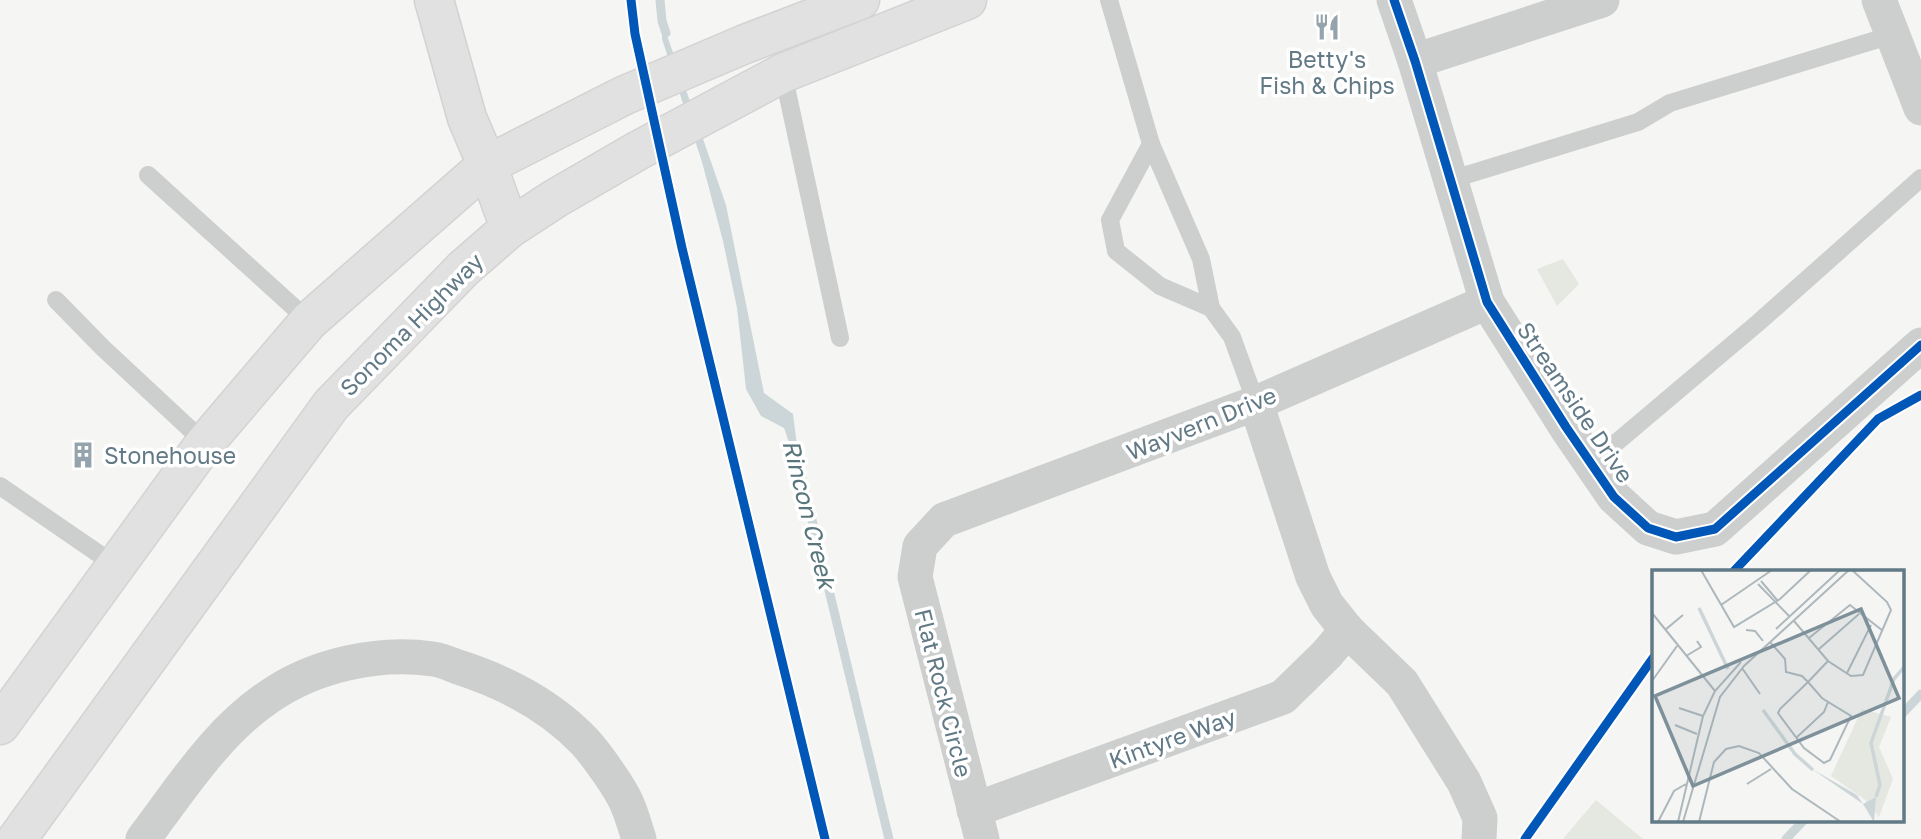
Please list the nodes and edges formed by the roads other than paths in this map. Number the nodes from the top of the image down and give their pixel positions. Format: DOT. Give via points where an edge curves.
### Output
graph roads {
  1 [pos="434,0"];
  2 [pos="860,0"];
  3 [pos="967,0"];
  4 [pos="1108,0"];
  5 [pos="1394,0"];
  6 [pos="1602,0"];
  7 [pos="1879,0"];
  8 [pos="1892,35"];
  9 [pos="1415,61"];
  10 [pos="770,81"];
  11 [pos="1921,108"];
  12 [pos="1151,144"];
  13 [pos="486,164"];
  14 [pos="148,175"];
  15 [pos="1921,178"];
  16 [pos="1450,180"];
  17 [pos="510,229"];
  18 [pos="56,299"];
  19 [pos="1487,302"];
  20 [pos="1211,308"];
  21 [pos="309,321"];
  22 [pos="840,338"];
  23 [pos="1921,345"];
  24 [pos="1256,403"];
  25 [pos="205,443"];
  26 [pos="1591,464"];
  27 [pos="0,486"];
  28 [pos="920,546"];
  29 [pos="115,565"];
  30 [pos="1347,630"];
  31 [pos="0,725"];
  32 [pos="978,825"];
  33 [pos="17,839"];
  34 [pos="143,839"];
  35 [pos="639,839"];
  36 [pos="1479,839"];
  1 -- 13 [label="main road" via="467,118"];
  2 -- 13 [label="main road" via="625,95"];
  3 -- 10 [label="main road, Sonoma Highway"];
  4 -- 12 [label="lane"];
  5 -- 9 [label="street, Streamside Drive"];
  6 -- 9 [label="street"];
  7 -- 8 [label="street"];
  8 -- 11 [label="street"];
  8 -- 16 [label="lane" via="1670,103 1638,122"];
  9 -- 16 [label="street, Streamside Drive"];
  10 -- 17 [label="main road, Sonoma Highway" via="639,150"];
  10 -- 22 [label="lane"];
  12 -- 20 [label="lane" via="1201,259"];
  12 -- 20 [label="lane" via="1110,220 1116,251 1160,286"];
  13 -- 17 [label="main road"];
  13 -- 21 [label="main road"];
  14 -- 21 [label="lane"];
  15 -- 26 [label="lane"];
  16 -- 19 [label="street, Streamside Drive"];
  17 -- 33 [label="main road, Sonoma Highway" via="464,268 331,405"];
  18 -- 25 [label="lane"];
  19 -- 24 [label="street, Wayvern Drive"];
  19 -- 26 [label="street, Streamside Drive"];
  20 -- 24 [label="lane" via="1231,337"];
  21 -- 25 [label="main road"];
  23 -- 26 [label="street, Streamside Drive" via="1714,529 1676,537 1648,528 1614,497"];
  24 -- 28 [label="street, Wayvern Drive" via="944,520"];
  24 -- 30 [label="street" via="1313,578"];
  25 -- 29 [label="main road"];
  27 -- 29 [label="lane"];
  28 -- 32 [label="street, Flat Rock Circle" via="915,577"];
  29 -- 31 [label="main road"];
  30 -- 32 [label="street, Kintyre Way" via="1283,697"];
  30 -- 36 [label="street" via="1402,683 1416,705 1464,782 1480,818"];
  34 -- 35 [label="street" via="216,743 261,703 297,680 379,657 434,659 494,678 543,706 586,743 626,801"];
}
